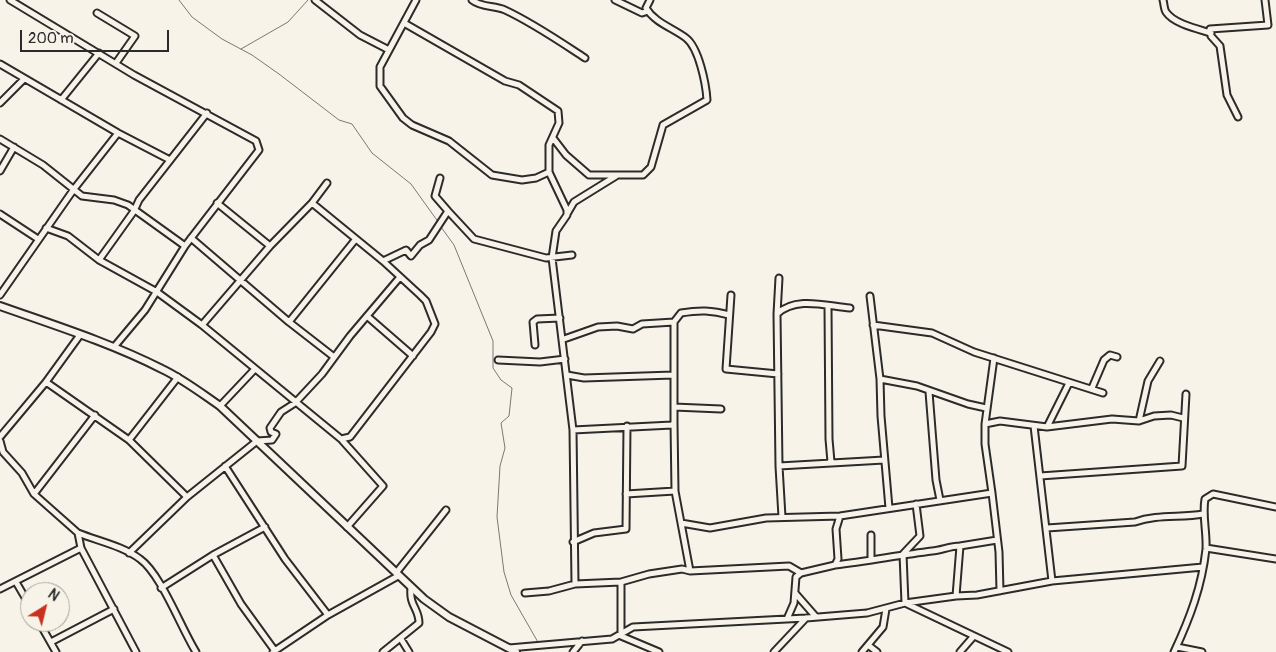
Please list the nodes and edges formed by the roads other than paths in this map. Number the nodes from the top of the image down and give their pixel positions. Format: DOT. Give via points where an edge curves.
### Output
graph roads {
  1 [pos="10,0"];
  2 [pos="315,0"];
  3 [pos="416,0"];
  4 [pos="615,0"];
  5 [pos="650,0"];
  6 [pos="1163,0"];
  7 [pos="1265,0"];
  8 [pos="474,1"];
  9 [pos="648,11"];
  10 [pos="97,12"];
  11 [pos="404,23"];
  12 [pos="1211,33"];
  13 [pos="389,50"];
  14 [pos="99,53"];
  15 [pos="585,58"];
  16 [pos="0,64"];
  17 [pos="116,64"];
  18 [pos="24,79"];
  19 [pos="61,100"];
  20 [pos="0,103"];
  21 [pos="207,113"];
  22 [pos="1238,117"];
  23 [pos="118,133"];
  24 [pos="553,138"];
  25 [pos="0,139"];
  26 [pos="14,147"];
  27 [pos="170,160"];
  28 [pos="0,171"];
  29 [pos="549,172"];
  30 [pos="616,176"];
  31 [pos="440,178"];
  32 [pos="327,183"];
  33 [pos="74,190"];
  34 [pos="217,203"];
  35 [pos="312,203"];
  36 [pos="134,211"];
  37 [pos="448,211"];
  38 [pos="0,214"];
  39 [pos="567,215"];
  40 [pos="46,228"];
  41 [pos="191,238"];
  42 [pos="38,239"];
  43 [pos="355,240"];
  44 [pos="185,246"];
  45 [pos="270,246"];
  46 [pos="572,255"];
  47 [pos="552,258"];
  48 [pos="99,260"];
  49 [pos="383,261"];
  50 [pos="400,277"];
  51 [pos="779,278"];
  52 [pos="241,281"];
  53 [pos="157,292"];
  54 [pos="0,295"];
  55 [pos="731,295"];
  56 [pos="870,296"];
  57 [pos="0,306"];
  58 [pos="828,306"];
  59 [pos="850,308"];
  60 [pos="777,314"];
  61 [pos="729,315"];
  62 [pos="367,316"];
  63 [pos="560,318"];
  64 [pos="288,322"];
  65 [pos="674,322"];
  66 [pos="202,325"];
  67 [pos="873,325"];
  68 [pos="80,335"];
  69 [pos="564,339"];
  70 [pos="535,345"];
  71 [pos="114,347"];
  72 [pos="413,356"];
  73 [pos="334,357"];
  74 [pos="1117,357"];
  75 [pos="994,358"];
  76 [pos="565,359"];
  77 [pos="498,360"];
  78 [pos="1160,361"];
  79 [pos="254,370"];
  80 [pos="673,374"];
  81 [pos="778,374"];
  82 [pos="567,375"];
  83 [pos="178,377"];
  84 [pos="880,379"];
  85 [pos="46,382"];
  86 [pos="1069,383"];
  87 [pos="1092,388"];
  88 [pos="930,392"];
  89 [pos="1103,393"];
  90 [pos="1186,394"];
  91 [pos="295,403"];
  92 [pos="220,406"];
  93 [pos="674,407"];
  94 [pos="986,408"];
  95 [pos="721,409"];
  96 [pos="95,415"];
  97 [pos="1183,418"];
  98 [pos="1139,421"];
  99 [pos="674,423"];
  100 [pos="985,424"];
  101 [pos="626,426"];
  102 [pos="1034,426"];
  103 [pos="1047,427"];
  104 [pos="573,430"];
  105 [pos="0,437"];
  106 [pos="341,439"];
  107 [pos="129,440"];
  108 [pos="257,441"];
  109 [pos="0,442"];
  110 [pos="0,453"];
  111 [pos="884,460"];
  112 [pos="12,462"];
  113 [pos="831,462"];
  114 [pos="225,466"];
  115 [pos="779,466"];
  116 [pos="1040,476"];
  117 [pos="675,491"];
  118 [pos="992,493"];
  119 [pos="34,494"];
  120 [pos="626,494"];
  121 [pos="186,496"];
  122 [pos="940,500"];
  123 [pos="916,504"];
  124 [pos="1276,507"];
  125 [pos="889,508"];
  126 [pos="446,510"];
  127 [pos="1203,514"];
  128 [pos="840,516"];
  129 [pos="782,517"];
  130 [pos="681,523"];
  131 [pos="265,527"];
  132 [pos="347,527"];
  133 [pos="1047,528"];
  134 [pos="78,534"];
  135 [pos="871,535"];
  136 [pos="997,540"];
  137 [pos="574,542"];
  138 [pos="960,546"];
  139 [pos="81,548"];
  140 [pos="1206,548"];
  141 [pos="129,553"];
  142 [pos="902,554"];
  143 [pos="213,555"];
  144 [pos="1276,559"];
  145 [pos="871,560"];
  146 [pos="835,565"];
  147 [pos="1203,567"];
  148 [pos="690,571"];
  149 [pos="798,574"];
  150 [pos="397,575"];
  151 [pos="1052,581"];
  152 [pos="16,582"];
  153 [pos="621,582"];
  154 [pos="575,584"];
  155 [pos="161,588"];
  156 [pos="411,588"];
  157 [pos="0,589"];
  158 [pos="20,589"];
  159 [pos="1000,591"];
  160 [pos="525,593"];
  161 [pos="795,593"];
  162 [pos="956,596"];
  163 [pos="905,603"];
  164 [pos="114,609"];
  165 [pos="886,609"];
  166 [pos="328,615"];
  167 [pos="816,617"];
  168 [pos="787,618"];
  169 [pos="806,618"];
  170 [pos="45,632"];
  171 [pos="621,636"];
  172 [pos="973,637"];
  173 [pos="401,638"];
  174 [pos="582,641"];
  175 [pos="51,642"];
  176 [pos="868,645"];
  177 [pos="509,648"];
  178 [pos="1176,649"];
  179 [pos="274,651"];
  180 [pos="56,652"];
  181 [pos="136,652"];
  182 [pos="196,652"];
  183 [pos="383,652"];
  184 [pos="409,652"];
  185 [pos="516,652"];
  186 [pos="573,652"];
  187 [pos="659,652"];
  188 [pos="774,652"];
  189 [pos="862,652"];
  190 [pos="877,652"];
  191 [pos="960,652"];
  192 [pos="1008,652"];
  193 [pos="1202,652"];
  1 -- 14 [label="street"];
  2 -- 13 [label="street" via="360,35"];
  3 -- 11 [label="street"];
  4 -- 9 [label="street" via="642,13"];
  5 -- 9 [label="street" via="646,8"];
  6 -- 12 [label="street" via="1170,15"];
  7 -- 12 [label="street" via="1268,24 1210,29"];
  8 -- 15 [label="street" via="513,14"];
  9 -- 30 [label="street" via="692,43 707,100 663,125 651,167 643,176"];
  10 -- 17 [label="street" via="135,36"];
  11 -- 13 [label="street"];
  11 -- 24 [label="street" via="505,81 519,85 558,111 559,123"];
  12 -- 22 [label="street" via="1220,46 1227,95"];
  13 -- 29 [label="street" via="380,67 380,86 406,121 449,141 492,175 522,180"];
  14 -- 17 [label="street"];
  14 -- 19 [label="street"];
  16 -- 18 [label="street"];
  17 -- 21 [label="street"];
  18 -- 19 [label="street"];
  18 -- 20 [label="street"];
  19 -- 23 [label="street"];
  21 -- 27 [label="street"];
  21 -- 34 [label="street" via="259,146"];
  23 -- 27 [label="street"];
  23 -- 33 [label="street"];
  24 -- 29 [label="street" via="549,145"];
  24 -- 30 [label="street" via="566,155 589,175"];
  25 -- 26 [label="street"];
  26 -- 28 [label="street"];
  26 -- 33 [label="street" via="43,164"];
  27 -- 36 [label="street"];
  29 -- 39 [label="street"];
  30 -- 39 [label="street" via="574,202"];
  31 -- 37 [label="street" via="435,196"];
  32 -- 35 [label="street"];
  33 -- 36 [label="street" via="87,197 121,202"];
  33 -- 40 [label="street"];
  34 -- 41 [label="street"];
  34 -- 45 [label="street"];
  35 -- 43 [label="street"];
  35 -- 45 [label="street"];
  36 -- 44 [label="street"];
  36 -- 48 [label="street"];
  37 -- 47 [label="street" via="474,239"];
  37 -- 49 [label="street" via="429,240 411,256 406,250"];
  38 -- 42 [label="street"];
  39 -- 47 [label="street" via="556,231"];
  40 -- 42 [label="street"];
  40 -- 48 [label="street" via="68,236"];
  41 -- 44 [label="street"];
  41 -- 52 [label="street"];
  42 -- 54 [label="street"];
  43 -- 49 [label="street"];
  43 -- 64 [label="street"];
  44 -- 53 [label="street"];
  45 -- 52 [label="street"];
  46 -- 47 [label="street"];
  47 -- 63 [label="street"];
  48 -- 53 [label="street"];
  49 -- 50 [label="street"];
  50 -- 62 [label="street"];
  50 -- 72 [label="street" via="426,301 435,324"];
  51 -- 60 [label="street"];
  52 -- 64 [label="street"];
  52 -- 66 [label="street"];
  53 -- 66 [label="street"];
  53 -- 71 [label="street"];
  55 -- 61 [label="street"];
  56 -- 67 [label="street"];
  57 -- 68 [label="main road"];
  58 -- 59 [label="street"];
  58 -- 60 [label="street" via="800,303 784,307"];
  58 -- 113 [label="street"];
  60 -- 81 [label="street"];
  61 -- 65 [label="street" via="711,310 689,311 681,313"];
  61 -- 81 [label="street" via="726,369"];
  62 -- 72 [label="street"];
  62 -- 73 [label="street"];
  63 -- 69 [label="street"];
  63 -- 70 [label="street" via="533,322"];
  64 -- 73 [label="street"];
  65 -- 69 [label="street" via="642,324 633,329 617,326 598,328"];
  65 -- 80 [label="street"];
  66 -- 79 [label="street"];
  67 -- 75 [label="street" via="932,333"];
  67 -- 84 [label="street"];
  68 -- 71 [label="main road"];
  68 -- 85 [label="street"];
  69 -- 76 [label="street"];
  71 -- 83 [label="main road"];
  72 -- 106 [label="street" via="350,436"];
  73 -- 91 [label="street"];
  74 -- 87 [label="street" via="1110,356 1104,360"];
  75 -- 86 [label="street"];
  75 -- 94 [label="street"];
  76 -- 77 [label="street" via="540,362"];
  76 -- 82 [label="street"];
  78 -- 98 [label="street" via="1148,380"];
  79 -- 91 [label="street"];
  79 -- 92 [label="street"];
  80 -- 82 [label="street" via="584,378"];
  80 -- 93 [label="street"];
  81 -- 115 [label="street"];
  82 -- 104 [label="street"];
  83 -- 92 [label="main road"];
  83 -- 107 [label="street"];
  84 -- 88 [label="street" via="917,386"];
  84 -- 111 [label="street"];
  85 -- 96 [label="street"];
  85 -- 105 [label="street"];
  86 -- 87 [label="street"];
  86 -- 103 [label="street"];
  87 -- 89 [label="street"];
  88 -- 94 [label="street"];
  88 -- 122 [label="street"];
  90 -- 97 [label="street"];
  91 -- 106 [label="street"];
  91 -- 108 [label="street" via="272,425 271,432 276,434 275,437"];
  92 -- 108 [label="main road"];
  93 -- 95 [label="street"];
  93 -- 99 [label="street"];
  94 -- 100 [label="street"];
  96 -- 107 [label="street"];
  96 -- 119 [label="street"];
  97 -- 98 [label="street" via="1154,416"];
  97 -- 116 [label="street" via="1182,466"];
  98 -- 103 [label="street" via="1112,420"];
  99 -- 101 [label="street"];
  99 -- 117 [label="street"];
  100 -- 102 [label="street" via="1000,422"];
  100 -- 118 [label="street"];
  101 -- 104 [label="street"];
  101 -- 120 [label="street"];
  102 -- 103 [label="street"];
  102 -- 116 [label="street"];
  104 -- 137 [label="street"];
  106 -- 132 [label="street" via="383,486"];
  107 -- 121 [label="street"];
  108 -- 114 [label="street"];
  108 -- 132 [label="main road"];
  109 -- 112 [label="street" via="3,452"];
  110 -- 112 [label="street"];
  111 -- 113 [label="street"];
  111 -- 125 [label="street"];
  112 -- 119 [label="street"];
  113 -- 115 [label="street"];
  114 -- 121 [label="street"];
  114 -- 131 [label="street"];
  115 -- 129 [label="street"];
  116 -- 133 [label="street"];
  117 -- 120 [label="street"];
  117 -- 130 [label="street"];
  118 -- 122 [label="street"];
  118 -- 136 [label="street"];
  119 -- 134 [label="street"];
  120 -- 137 [label="street" via="626,529 594,533"];
  121 -- 141 [label="street"];
  122 -- 123 [label="street"];
  123 -- 125 [label="street"];
  123 -- 142 [label="street" via="920,536"];
  124 -- 127 [label="street" via="1213,494 1206,499"];
  125 -- 128 [label="street"];
  126 -- 150 [label="street"];
  127 -- 133 [label="street"];
  127 -- 140 [label="street" via="1207,529"];
  128 -- 129 [label="street"];
  128 -- 146 [label="street" via="836,529 838,559"];
  129 -- 130 [label="street" via="755,519 718,528"];
  130 -- 148 [label="street"];
  131 -- 143 [label="street"];
  131 -- 166 [label="street" via="290,567"];
  132 -- 150 [label="main road"];
  133 -- 151 [label="street"];
  134 -- 139 [label="street"];
  134 -- 141 [label="street"];
  135 -- 145 [label="street"];
  136 -- 138 [label="street"];
  136 -- 159 [label="street"];
  137 -- 154 [label="street"];
  138 -- 142 [label="street"];
  138 -- 162 [label="street"];
  139 -- 152 [label="street"];
  139 -- 164 [label="street"];
  140 -- 144 [label="street"];
  140 -- 147 [label="street"];
  141 -- 155 [label="street" via="146,565"];
  142 -- 145 [label="street"];
  142 -- 163 [label="street"];
  143 -- 155 [label="street"];
  143 -- 179 [label="street" via="241,604"];
  145 -- 146 [label="street"];
  146 -- 149 [label="street"];
  147 -- 151 [label="street"];
  147 -- 178 [label="street" via="1191,618"];
  148 -- 149 [label="street" via="789,566"];
  148 -- 153 [label="street" via="682,569 649,574"];
  149 -- 161 [label="street"];
  150 -- 156 [label="main road"];
  150 -- 166 [label="street"];
  151 -- 159 [label="street"];
  152 -- 157 [label="street"];
  152 -- 158 [label="street"];
  153 -- 154 [label="street"];
  153 -- 171 [label="street"];
  154 -- 160 [label="street"];
  155 -- 182 [label="street"];
  156 -- 173 [label="street" via="410,602 419,623"];
  156 -- 177 [label="main road" via="448,617"];
  159 -- 162 [label="street"];
  161 -- 167 [label="street"];
  161 -- 168 [label="street"];
  162 -- 163 [label="street"];
  163 -- 165 [label="street"];
  163 -- 172 [label="street"];
  164 -- 175 [label="street"];
  164 -- 181 [label="street"];
  165 -- 167 [label="street"];
  165 -- 176 [label="street" via="883,627"];
  166 -- 179 [label="street"];
  167 -- 169 [label="street"];
  168 -- 169 [label="street"];
  168 -- 171 [label="street" via="633,627"];
  169 -- 188 [label="street"];
  170 -- 175 [label="street"];
  171 -- 174 [label="street"];
  171 -- 187 [label="street"];
  172 -- 191 [label="street"];
  172 -- 192 [label="street"];
  173 -- 183 [label="street"];
  173 -- 184 [label="street"];
  174 -- 177 [label="street"];
  174 -- 186 [label="street"];
  175 -- 180 [label="street"];
  176 -- 189 [label="street"];
  176 -- 190 [label="street"];
  177 -- 185 [label="main road"];
  178 -- 193 [label="street" via="1194,648"];
}
